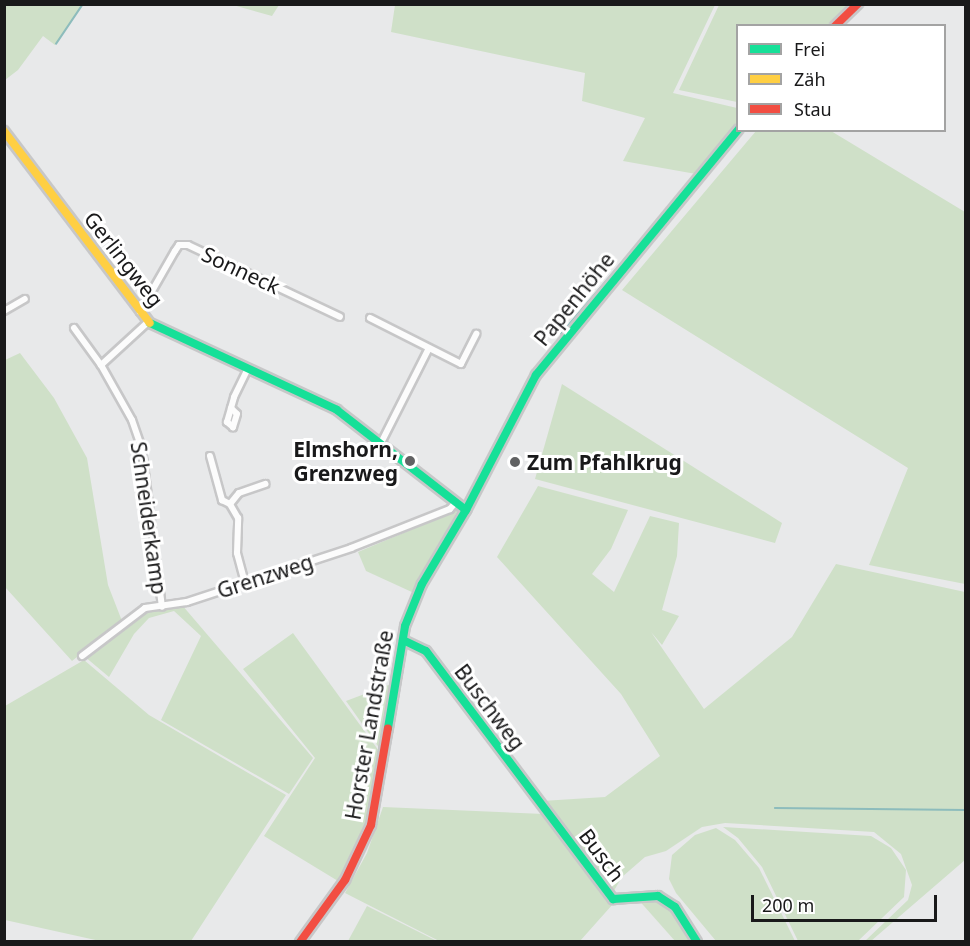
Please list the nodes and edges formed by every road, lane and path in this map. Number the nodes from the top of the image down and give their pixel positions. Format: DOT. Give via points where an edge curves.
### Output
graph roads {
  1 [pos="858,4"];
  2 [pos="838,24"];
  3 [pos="4,131"];
  4 [pos="736,132"];
  5 [pos="25,299"];
  6 [pos="4,311"];
  7 [pos="140,312"];
  8 [pos="340,317"];
  9 [pos="370,318"];
  10 [pos="148,322"];
  11 [pos="74,328"];
  12 [pos="476,334"];
  13 [pos="429,348"];
  14 [pos="101,365"];
  15 [pos="248,368"];
  16 [pos="231,408"];
  17 [pos="381,443"];
  18 [pos="210,456"];
  19 [pos="265,484"];
  20 [pos="455,503"];
  21 [pos="230,504"];
  22 [pos="466,510"];
  23 [pos="245,583"];
  24 [pos="162,607"];
  25 [pos="403,639"];
  26 [pos="82,656"];
  27 [pos="542,805"];
  28 [pos="300,942"];
  29 [pos="697,942"];
  1 -- 2 [label="street"];
  3 -- 7 [label="street, Gerlingweg"];
  4 -- 22 [label="street, Papenhöhe" via="556,347 516,411"];
  5 -- 6 [label="street"];
  7 -- 8 [label="street, Sonneck" via="179,245 188,245"];
  7 -- 10 [label="street, Gerlingweg"];
  9 -- 13 [label="street"];
  10 -- 14 [label="street"];
  10 -- 15 [label="street, Gerlingweg"];
  11 -- 14 [label="street, Schneiderkamp"];
  12 -- 13 [label="street" via="461,364"];
  13 -- 17 [label="street"];
  14 -- 24 [label="street, Schneiderkamp" via="132,420 142,449"];
  15 -- 16 [label="street"];
  15 -- 17 [label="street, Gerlingweg" via="338,410"];
  17 -- 20 [label="street, Gerlingweg"];
  18 -- 21 [label="street" via="222,500"];
  19 -- 21 [label="street" via="239,494"];
  20 -- 22 [label="street, Gerlingweg"];
  20 -- 23 [label="street, Grenzweg" via="351,548"];
  21 -- 23 [label="street" via="238,518 237,552"];
  22 -- 25 [label="street, Horster Landstraße" via="422,584"];
  23 -- 24 [label="street, Grenzweg"];
  24 -- 26 [label="street, Grenzweg" via="138,611"];
  25 -- 27 [label="street, Buschweg" via="426,651"];
  25 -- 28 [label="street, Horster Landstraße" via="371,825 345,880"];
  27 -- 29 [label="street, Busch" via="613,899 658,896 675,907"];
}
